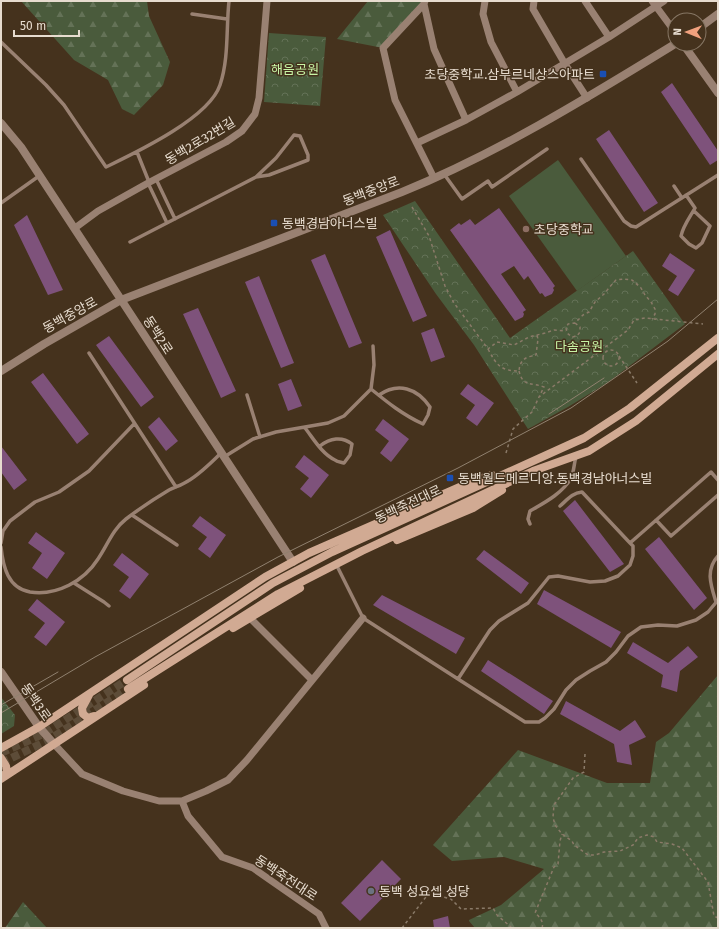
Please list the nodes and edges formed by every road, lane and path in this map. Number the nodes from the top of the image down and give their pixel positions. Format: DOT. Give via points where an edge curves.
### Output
graph roads {
  1 [pos="229,1"];
  2 [pos="267,1"];
  3 [pos="485,1"];
  4 [pos="534,1"];
  5 [pos="585,1"];
  6 [pos="664,1"];
  7 [pos="425,3"];
  8 [pos="654,4"];
  9 [pos="192,14"];
  10 [pos="718,14"];
  11 [pos="228,18"];
  12 [pos="667,21"];
  13 [pos="707,22"];
  14 [pos="609,37"];
  15 [pos="1,42"];
  16 [pos="667,49"];
  17 [pos="689,52"];
  18 [pos="565,64"];
  19 [pos="516,92"];
  20 [pos="718,93"];
  21 [pos="587,98"];
  22 [pos="466,120"];
  23 [pos="1,123"];
  24 [pos="417,143"];
  25 [pos="547,149"];
  26 [pos="137,152"];
  27 [pos="580,159"];
  28 [pos="444,174"];
  29 [pos="718,175"];
  30 [pos="40,176"];
  31 [pos="256,177"];
  32 [pos="434,178"];
  33 [pos="151,182"];
  34 [pos="674,186"];
  35 [pos="686,195"];
  36 [pos="682,198"];
  37 [pos="1,203"];
  38 [pos="412,207"];
  39 [pos="694,211"];
  40 [pos="175,218"];
  41 [pos="167,223"];
  42 [pos="75,228"];
  43 [pos="130,242"];
  44 [pos="696,248"];
  45 [pos="699,252"];
  46 [pos="121,300"];
  47 [pos="652,319"];
  48 [pos="575,323"];
  49 [pos="703,324"];
  50 [pos="566,331"];
  51 [pos="537,335"];
  52 [pos="718,338"];
  53 [pos="373,346"];
  54 [pos="488,349"];
  55 [pos="601,351"];
  56 [pos="89,353"];
  57 [pos="605,353"];
  58 [pos="617,354"];
  59 [pos="718,354"];
  60 [pos="1,371"];
  61 [pos="519,371"];
  62 [pos="637,382"];
  63 [pos="371,389"];
  64 [pos="247,395"];
  65 [pos="379,395"];
  66 [pos="539,397"];
  67 [pos="134,424"];
  68 [pos="305,428"];
  69 [pos="260,437"];
  70 [pos="320,446"];
  71 [pos="506,453"];
  72 [pos="222,455"];
  73 [pos="576,456"];
  74 [pos="523,465"];
  75 [pos="533,471"];
  76 [pos="718,480"];
  77 [pos="176,487"];
  78 [pos="718,494"];
  79 [pos="560,506"];
  80 [pos="132,515"];
  81 [pos="656,520"];
  82 [pos="530,524"];
  83 [pos="630,542"];
  84 [pos="1,543"];
  85 [pos="177,545"];
  86 [pos="1,547"];
  87 [pos="718,556"];
  88 [pos="293,562"];
  89 [pos="338,568"];
  90 [pos="74,583"];
  91 [pos="717,601"];
  92 [pos="109,606"];
  93 [pos="250,618"];
  94 [pos="363,618"];
  95 [pos="1,672"];
  96 [pos="458,679"];
  97 [pos="312,680"];
  98 [pos="91,693"];
  99 [pos="98,715"];
  100 [pos="39,727"];
  101 [pos="54,744"];
  102 [pos="1,748"];
  103 [pos="585,754"];
  104 [pos="1,758"];
  105 [pos="1,778"];
  106 [pos="182,801"];
  107 [pos="562,834"];
  108 [pos="718,918"];
  109 [pos="326,928"];
  110 [pos="402,928"];
  111 [pos="512,928"];
  112 [pos="542,928"];
  1 -- 11 [label="lane"];
  2 -- 33 [label="street, 동백2로32번길" via="260,98 250,123 234,137"];
  3 -- 19 [label="street" via="484,14 490,42"];
  4 -- 18 [label="street" via="533,8"];
  5 -- 14 [label="street"];
  6 -- 8 [label="street"];
  7 -- 22 [label="street" via="434,49"];
  7 -- 24 [label="street" via="383,48 395,100"];
  8 -- 12 [label="street"];
  8 -- 14 [label="street"];
  9 -- 11 [label="lane"];
  10 -- 13 [label="street"];
  11 -- 26 [label="lane" via="225,63 220,86 211,102 194,118"];
  14 -- 18 [label="street"];
  15 -- 26 [label="lane" via="64,106 106,166"];
  16 -- 21 [label="street, 동백중앙로"];
  17 -- 20 [label="street"];
  18 -- 19 [label="street"];
  18 -- 21 [label="street"];
  19 -- 22 [label="street"];
  21 -- 28 [label="street, 동백중앙로"];
  22 -- 24 [label="street"];
  23 -- 30 [label="street, 동백2로"];
  24 -- 32 [label="street"];
  25 -- 28 [label="lane" via="492,187 488,181 462,199"];
  26 -- 33 [label="lane"];
  27 -- 36 [label="lane" via="624,221 631,226 636,227"];
  28 -- 32 [label="street, 동백중앙로"];
  29 -- 35 [label="lane"];
  30 -- 37 [label="lane"];
  30 -- 42 [label="street, 동백2로"];
  31 -- 31 [label="lane" via="276,158 294,135 300,136 308,160 269,175"];
  31 -- 40 [label="lane"];
  32 -- 46 [label="street, 동백중앙로"];
  33 -- 40 [label="lane"];
  33 -- 41 [label="lane"];
  33 -- 42 [label="street, 동백2로32번길" via="98,211"];
  34 -- 36 [label="lane"];
  35 -- 36 [label="lane"];
  35 -- 39 [label="lane" via="695,208"];
  38 -- 54 [label="path" via="429,236 448,292"];
  39 -- 44 [label="lane" via="681,236"];
  39 -- 44 [label="lane" via="710,226 702,243"];
  40 -- 41 [label="lane"];
  41 -- 43 [label="lane"];
  42 -- 46 [label="street, 동백2로"];
  44 -- 45 [label="lane"];
  46 -- 60 [label="street, 동백중앙로"];
  46 -- 72 [label="street, 동백2로"];
  47 -- 48 [label="path" via="656,314 655,309 641,288 632,280 624,279 616,280 595,302 590,312"];
  47 -- 49 [label="path"];
  47 -- 55 [label="path" via="634,320 628,330"];
  48 -- 50 [label="path" via="568,324"];
  48 -- 50 [label="path" via="580,327 579,334 572,337"];
  50 -- 51 [label="path" via="554,330"];
  51 -- 54 [label="path" via="525,338 514,345 497,342"];
  51 -- 61 [label="path" via="536,355 524,358"];
  52 -- 74 [label="main road, 동백죽전대로" via="630,408 584,438"];
  53 -- 63 [label="lane"];
  54 -- 61 [label="path" via="504,370"];
  55 -- 57 [label="path"];
  55 -- 66 [label="path"];
  56 -- 67 [label="lane"];
  57 -- 58 [label="path" via="610,350"];
  57 -- 58 [label="path" via="603,360 610,366 618,360"];
  58 -- 62 [label="path"];
  59 -- 73 [label="main road, 동백죽전대로" via="636,421 589,451"];
  61 -- 66 [label="path" via="528,384 544,387"];
  63 -- 65 [label="lane"];
  63 -- 68 [label="lane" via="344,416"];
  64 -- 69 [label="lane"];
  65 -- 65 [label="lane" via="410,418 423,424 428,415 430,407 424,399 410,390 400,387"];
  66 -- 71 [label="path" via="532,412 513,429"];
  67 -- 77 [label="lane"];
  67 -- 84 [label="lane" via="89,472 59,492 35,502 10,520 3,531"];
  68 -- 69 [label="lane"];
  68 -- 70 [label="lane"];
  69 -- 72 [label="lane"];
  70 -- 70 [label="lane" via="335,461 344,463 350,455 352,444 346,439 335,438"];
  72 -- 77 [label="lane" via="190,480"];
  72 -- 88 [label="street, 동백2로"];
  73 -- 75 [label="main road, 동백죽전대로"];
  73 -- 82 [label="lane" via="571,478 548,501 530,511"];
  74 -- 75 [label="main road, 동백죽전대로" via="332,552 272,583 127,685 278,594 362,551"];
  74 -- 88 [label="main road" via="478,479"];
  75 -- 89 [label="main road" via="473,508"];
  76 -- 81 [label="lane" via="711,472"];
  77 -- 80 [label="lane"];
  78 -- 81 [label="lane" via="671,536"];
  79 -- 83 [label="lane" via="569,497 582,492"];
  80 -- 85 [label="lane"];
  80 -- 90 [label="lane" via="116,529 91,569"];
  81 -- 83 [label="lane"];
  83 -- 96 [label="lane" via="633,546 633,556 630,565 618,576 605,581 590,582 558,576 549,577 528,603 499,621 490,630"];
  86 -- 90 [label="lane" via="6,573 12,582 22,589 48,592"];
  87 -- 91 [label="lane" via="710,570 710,581"];
  88 -- 98 [label="main road" via="265,577"];
  89 -- 93 [label="main road"];
  89 -- 94 [label="lane"];
  90 -- 92 [label="lane"];
  91 -- 96 [label="lane" via="708,612 696,620 677,626 641,627 628,636 606,662 576,680 554,709 539,722 525,722"];
  93 -- 97 [label="street"];
  93 -- 99 [label="main road"];
  94 -- 96 [label="lane"];
  94 -- 97 [label="street"];
  95 -- 100 [label="street, 동백3로"];
  97 -- 106 [label="street" via="228,780"];
  98 -- 99 [label="main road" via="82,708 83,714 88,718"];
  98 -- 100 [label="main road"];
  99 -- 101 [label="main road"];
  100 -- 101 [label="street, 동백3로"];
  100 -- 102 [label="main road"];
  101 -- 105 [label="main road"];
  101 -- 106 [label="street" via="82,774 123,791 158,801"];
  103 -- 107 [label="path" via="584,772 573,778 554,805 555,825"];
  104 -- 105 [label="main road" via="7,772"];
  106 -- 109 [label="street, 동백죽전대로" via="188,816 222,857 253,868 319,914"];
  107 -- 108 [label="path" via="588,855 620,851 633,845 638,838 647,835 654,837 658,842 682,848 708,882 714,916"];
  107 -- 112 [label="path" via="558,864 554,867 535,913 540,917"];
  110 -- 111 [label="path" via="429,893 451,899 461,909 493,908"];
}
